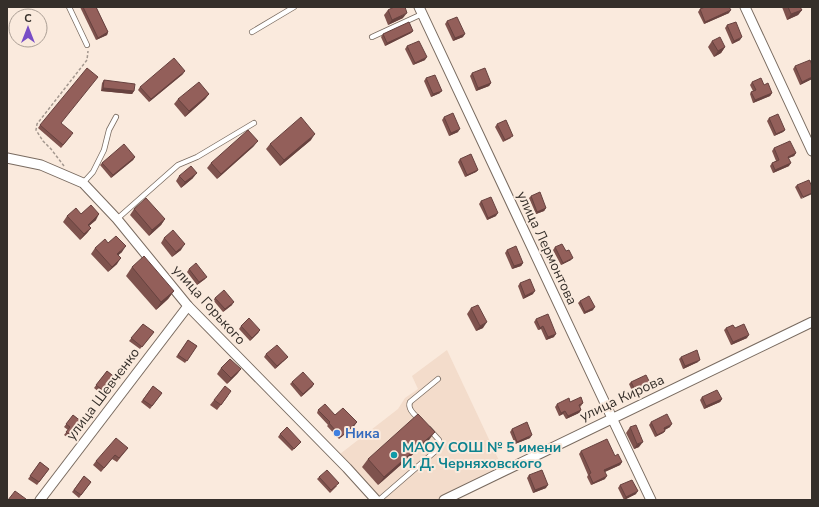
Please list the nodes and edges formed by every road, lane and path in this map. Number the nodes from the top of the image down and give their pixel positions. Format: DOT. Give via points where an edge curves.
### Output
graph roads {
  1 [pos="69,7"];
  2 [pos="294,7"];
  3 [pos="745,7"];
  4 [pos="420,11"];
  5 [pos="252,32"];
  6 [pos="372,37"];
  7 [pos="87,45"];
  8 [pos="116,117"];
  9 [pos="254,123"];
  10 [pos="812,150"];
  11 [pos="7,158"];
  12 [pos="64,165"];
  13 [pos="83,182"];
  14 [pos="117,219"];
  15 [pos="188,306"];
  16 [pos="812,322"];
  17 [pos="438,379"];
  18 [pos="612,418"];
  19 [pos="40,500"];
  20 [pos="376,500"];
  21 [pos="379,500"];
  22 [pos="444,500"];
  23 [pos="651,500"];
  1 -- 7 [label="lane"];
  2 -- 5 [label="lane"];
  3 -- 10 [label="street"];
  4 -- 6 [label="lane"];
  4 -- 18 [label="street, улица Лермонтова"];
  7 -- 12 [label="path" via="87,60 37,124 36,130 43,141"];
  8 -- 13 [label="lane" via="93,172"];
  9 -- 14 [label="lane" via="178,165"];
  11 -- 13 [label="street, улица Горького" via="41,165"];
  13 -- 14 [label="street, улица Горького"];
  14 -- 15 [label="street, улица Горького"];
  15 -- 19 [label="street, улица Шевченко"];
  15 -- 20 [label="street, улица Горького"];
  16 -- 18 [label="street, улица Кирова"];
  17 -- 21 [label="lane" via="410,402 409,408 439,440 440,448"];
  18 -- 22 [label="street, улица Кирова"];
  18 -- 23 [label="street, улица Лермонтова"];
}
